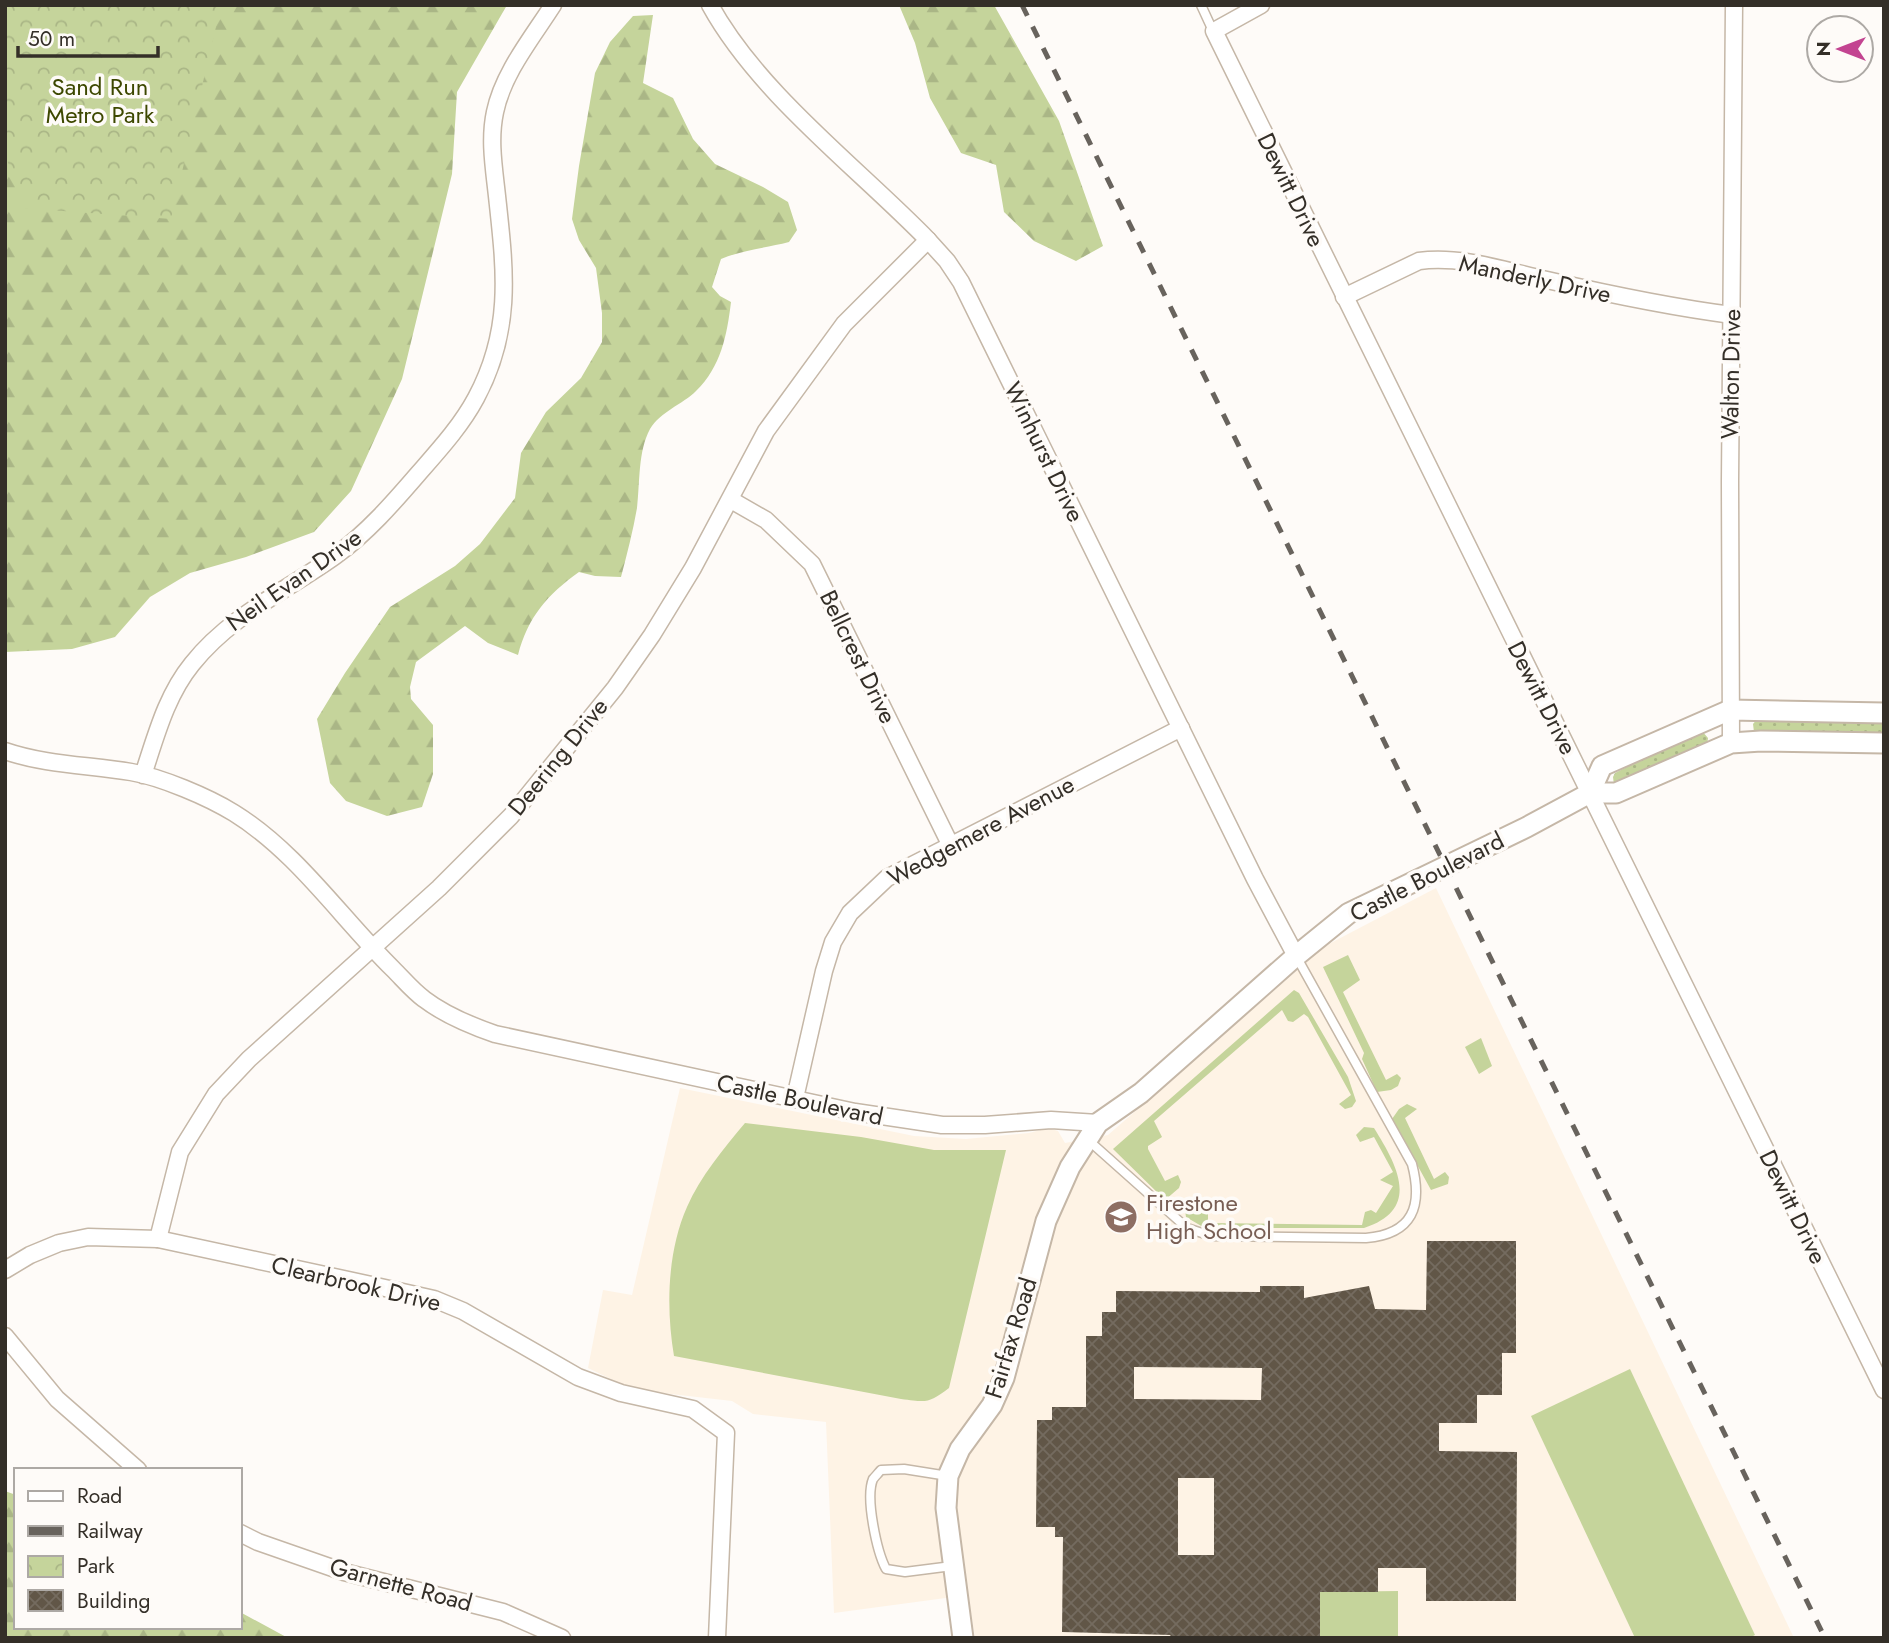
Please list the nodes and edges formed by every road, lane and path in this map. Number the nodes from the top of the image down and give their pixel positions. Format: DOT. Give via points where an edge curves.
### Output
graph roads {
  1 [pos="553,5"];
  2 [pos="710,5"];
  3 [pos="1201,5"];
  4 [pos="1261,5"];
  5 [pos="1734,5"];
  6 [pos="1214,32"];
  7 [pos="928,240"];
  8 [pos="1344,297"];
  9 [pos="1732,316"];
  10 [pos="731,500"];
  11 [pos="1730,710"];
  12 [pos="1884,713"];
  13 [pos="1181,728"];
  14 [pos="1731,743"];
  15 [pos="1884,743"];
  16 [pos="5,751"];
  17 [pos="143,775"];
  18 [pos="1590,793"];
  19 [pos="950,844"];
  20 [pos="373,949"];
  21 [pos="1296,956"];
  22 [pos="795,1098"];
  23 [pos="1092,1131"];
  24 [pos="158,1239"];
  25 [pos="5,1270"];
  26 [pos="5,1336"];
  27 [pos="1884,1390"];
  28 [pos="136,1468"];
  29 [pos="948,1476"];
  30 [pos="242,1534"];
  31 [pos="953,1566"];
  32 [pos="562,1638"];
  33 [pos="717,1638"];
  34 [pos="963,1638"];
  1 -- 17 [label="street, Neil Evan Drive" via="511,71 494,115 493,164 505,301 492,363 476,398 430,460 367,529 242,615 207,645 175,689"];
  2 -- 7 [label="street, Winhurst Drive" via="774,89"];
  3 -- 6 [label="lane, Dewitt Drive"];
  4 -- 6 [label="street"];
  5 -- 9 [label="street, Walton Drive"];
  6 -- 8 [label="street, Dewitt Drive"];
  7 -- 10 [label="street, Deering Drive" via="844,324 766,431"];
  7 -- 13 [label="street, Winhurst Drive" via="961,282"];
  8 -- 9 [label="street, Manderly Drive" via="1432,259 1467,262 1668,307"];
  8 -- 18 [label="street, Dewitt Drive"];
  9 -- 11 [label="street, Walton Drive"];
  10 -- 19 [label="street, Bellcrest Drive" via="766,520 813,564"];
  10 -- 20 [label="street, Deering Drive" via="615,688 511,816"];
  11 -- 12 [label="street"];
  11 -- 14 [label="street, Walton Drive"];
  11 -- 18 [label="street" via="1602,766"];
  13 -- 19 [label="street, Wedgemere Avenue"];
  13 -- 21 [label="street, Winhurst Drive"];
  14 -- 15 [label="street, Castle Boulevard"];
  14 -- 18 [label="street, Castle Boulevard" via="1616,793"];
  16 -- 17 [label="street, Castle Boulevard" via="51,763"];
  17 -- 20 [label="street, Castle Boulevard" via="199,795 265,836"];
  18 -- 21 [label="street, Castle Boulevard" via="1349,913"];
  18 -- 27 [label="street, Dewitt Drive"];
  19 -- 22 [label="street, Wedgemere Avenue" via="887,878 841,928 824,971"];
  20 -- 22 [label="street, Castle Boulevard" via="423,998 452,1017 495,1034"];
  20 -- 24 [label="street, Deering Drive" via="216,1094 180,1152"];
  21 -- 23 [label="street, Castle Boulevard"];
  21 -- 23 [label="lane" via="1412,1164 1417,1195 1401,1228 1384,1236 1211,1236 1195,1232 1162,1206"];
  22 -- 23 [label="street, Castle Boulevard" via="942,1125 1051,1119"];
  23 -- 29 [label="street, Fairfax Road" via="1058,1189 1046,1222 1004,1378"];
  24 -- 25 [label="street, Clearbrook Drive" via="88,1237 30,1255"];
  24 -- 33 [label="street, Clearbrook Drive" via="434,1300 463,1311 578,1377 621,1393 693,1409 708,1418 726,1433"];
  26 -- 28 [label="street" via="57,1399"];
  29 -- 31 [label="street, Fairfax Road" via="946,1507"];
  29 -- 31 [label="lane" via="904,1469 881,1471 871,1493 879,1556 886,1569 905,1572"];
  30 -- 32 [label="street, Garnette Road" via="344,1572 503,1612"];
  31 -- 34 [label="street, Fairfax Road"];
}
